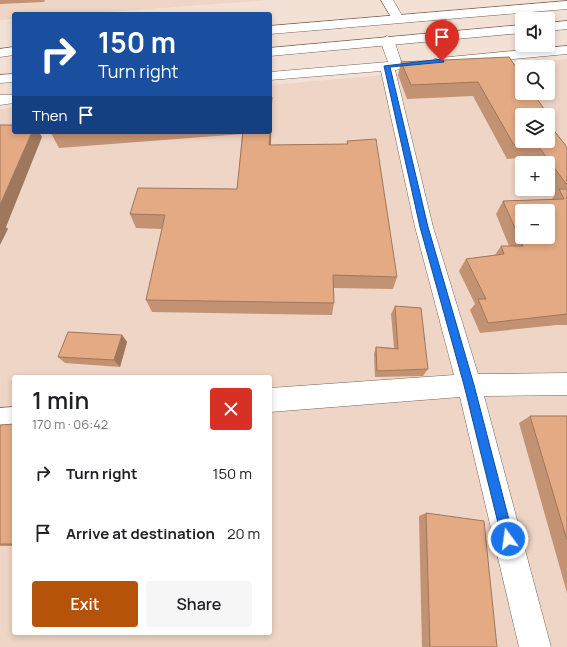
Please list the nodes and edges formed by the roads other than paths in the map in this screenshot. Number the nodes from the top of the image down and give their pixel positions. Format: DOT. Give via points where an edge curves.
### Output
graph roads {
  1 [pos="387,0"];
  2 [pos="567,5"];
  3 [pos="398,19"];
  4 [pos="567,25"];
  5 [pos="555,26"];
  6 [pos="272,30"];
  7 [pos="515,30"];
  8 [pos="387,40"];
  9 [pos="567,50"];
  10 [pos="12,51"];
  11 [pos="272,52"];
  12 [pos="0,53"];
  13 [pos="391,66"];
  14 [pos="272,76"];
  15 [pos="12,78"];
  16 [pos="0,79"];
  17 [pos="12,99"];
  18 [pos="0,100"];
  19 [pos="567,384"];
  20 [pos="469,385"];
  21 [pos="272,400"];
  22 [pos="12,419"];
  23 [pos="0,420"];
  24 [pos="535,647"];
  1 -- 3 [label="street"];
  2 -- 3 [label="street"];
  3 -- 6 [label="street"];
  4 -- 5 [label="street"];
  7 -- 8 [label="street"];
  8 -- 11 [label="street"];
  8 -- 13 [label="street"];
  9 -- 13 [label="street"];
  10 -- 12 [label="street"];
  13 -- 14 [label="street"];
  13 -- 20 [label="street" via="424,227"];
  15 -- 16 [label="street"];
  17 -- 18 [label="street"];
  19 -- 20 [label="street"];
  20 -- 21 [label="street"];
  20 -- 24 [label="street"];
  22 -- 23 [label="street"];
}
